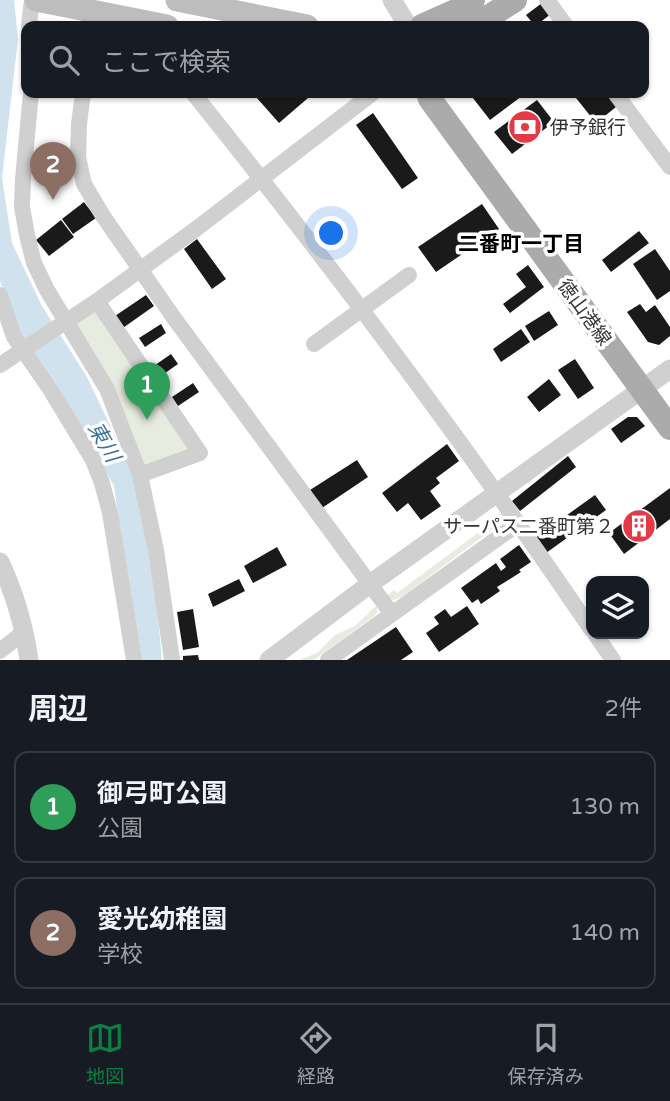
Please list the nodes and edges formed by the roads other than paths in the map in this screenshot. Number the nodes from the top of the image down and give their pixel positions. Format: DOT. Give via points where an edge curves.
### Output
graph roads {
  1 [pos="34,0"];
  2 [pos="177,0"];
  3 [pos="392,0"];
  4 [pos="473,0"];
  5 [pos="515,0"];
  6 [pos="547,0"];
  7 [pos="232,6"];
  8 [pos="94,19"];
  9 [pos="30,21"];
  10 [pos="115,21"];
  11 [pos="288,21"];
  12 [pos="405,21"];
  13 [pos="433,21"];
  14 [pos="482,21"];
  15 [pos="562,21"];
  16 [pos="31,98"];
  17 [pos="82,98"];
  18 [pos="197,98"];
  19 [pos="366,98"];
  20 [pos="430,98"];
  21 [pos="619,98"];
  22 [pos="670,167"];
  23 [pos="261,178"];
  24 [pos="141,269"];
  25 [pos="409,275"];
  26 [pos="0,295"];
  27 [pos="97,301"];
  28 [pos="361,309"];
  29 [pos="67,321"];
  30 [pos="314,344"];
  31 [pos="22,350"];
  32 [pos="0,365"];
  33 [pos="670,369"];
  34 [pos="642,390"];
  35 [pos="670,428"];
  36 [pos="140,475"];
  37 [pos="497,494"];
  38 [pos="519,523"];
  39 [pos="0,562"];
  40 [pos="370,584"];
  41 [pos="392,614"];
  42 [pos="586,622"];
  43 [pos="25,631"];
  44 [pos="598,639"];
  45 [pos="0,650"];
  46 [pos="29,660"];
  47 [pos="134,660"];
  48 [pos="172,660"];
  49 [pos="269,660"];
  50 [pos="328,660"];
  51 [pos="613,660"];
  1 -- 8 [label="main road"];
  1 -- 9 [label="street"];
  2 -- 7 [label="main road"];
  3 -- 12 [label="street"];
  4 -- 13 [label="main road"];
  5 -- 14 [label="main road"];
  6 -- 15 [label="street"];
  7 -- 11 [label="main road"];
  8 -- 10 [label="main road"];
  16 -- 29 [label="street" via="23,188 27,235 47,290"];
  17 -- 24 [label="street" via="78,157 84,184"];
  18 -- 23 [label="street"];
  19 -- 23 [label="street"];
  20 -- 34 [label="main road, 徳山港線"];
  21 -- 22 [label="street"];
  23 -- 24 [label="street"];
  23 -- 28 [label="street"];
  24 -- 27 [label="street"];
  24 -- 40 [label="street"];
  25 -- 28 [label="street"];
  26 -- 31 [label="street"];
  27 -- 29 [label="street"];
  27 -- 36 [label="street" via="200,453"];
  28 -- 30 [label="street"];
  28 -- 37 [label="street"];
  29 -- 31 [label="street"];
  29 -- 36 [label="street" via="107,388"];
  31 -- 32 [label="street"];
  31 -- 47 [label="street" via="93,460 102,483"];
  33 -- 34 [label="street"];
  34 -- 35 [label="main road, 徳山港線"];
  34 -- 37 [label="street"];
  36 -- 48 [label="street"];
  37 -- 38 [label="street"];
  37 -- 40 [label="street"];
  38 -- 41 [label="street"];
  38 -- 42 [label="street"];
  39 -- 43 [label="street"];
  40 -- 41 [label="street"];
  40 -- 49 [label="street"];
  41 -- 50 [label="street"];
  43 -- 45 [label="street"];
  43 -- 46 [label="street"];
  44 -- 51 [label="street"];
}
